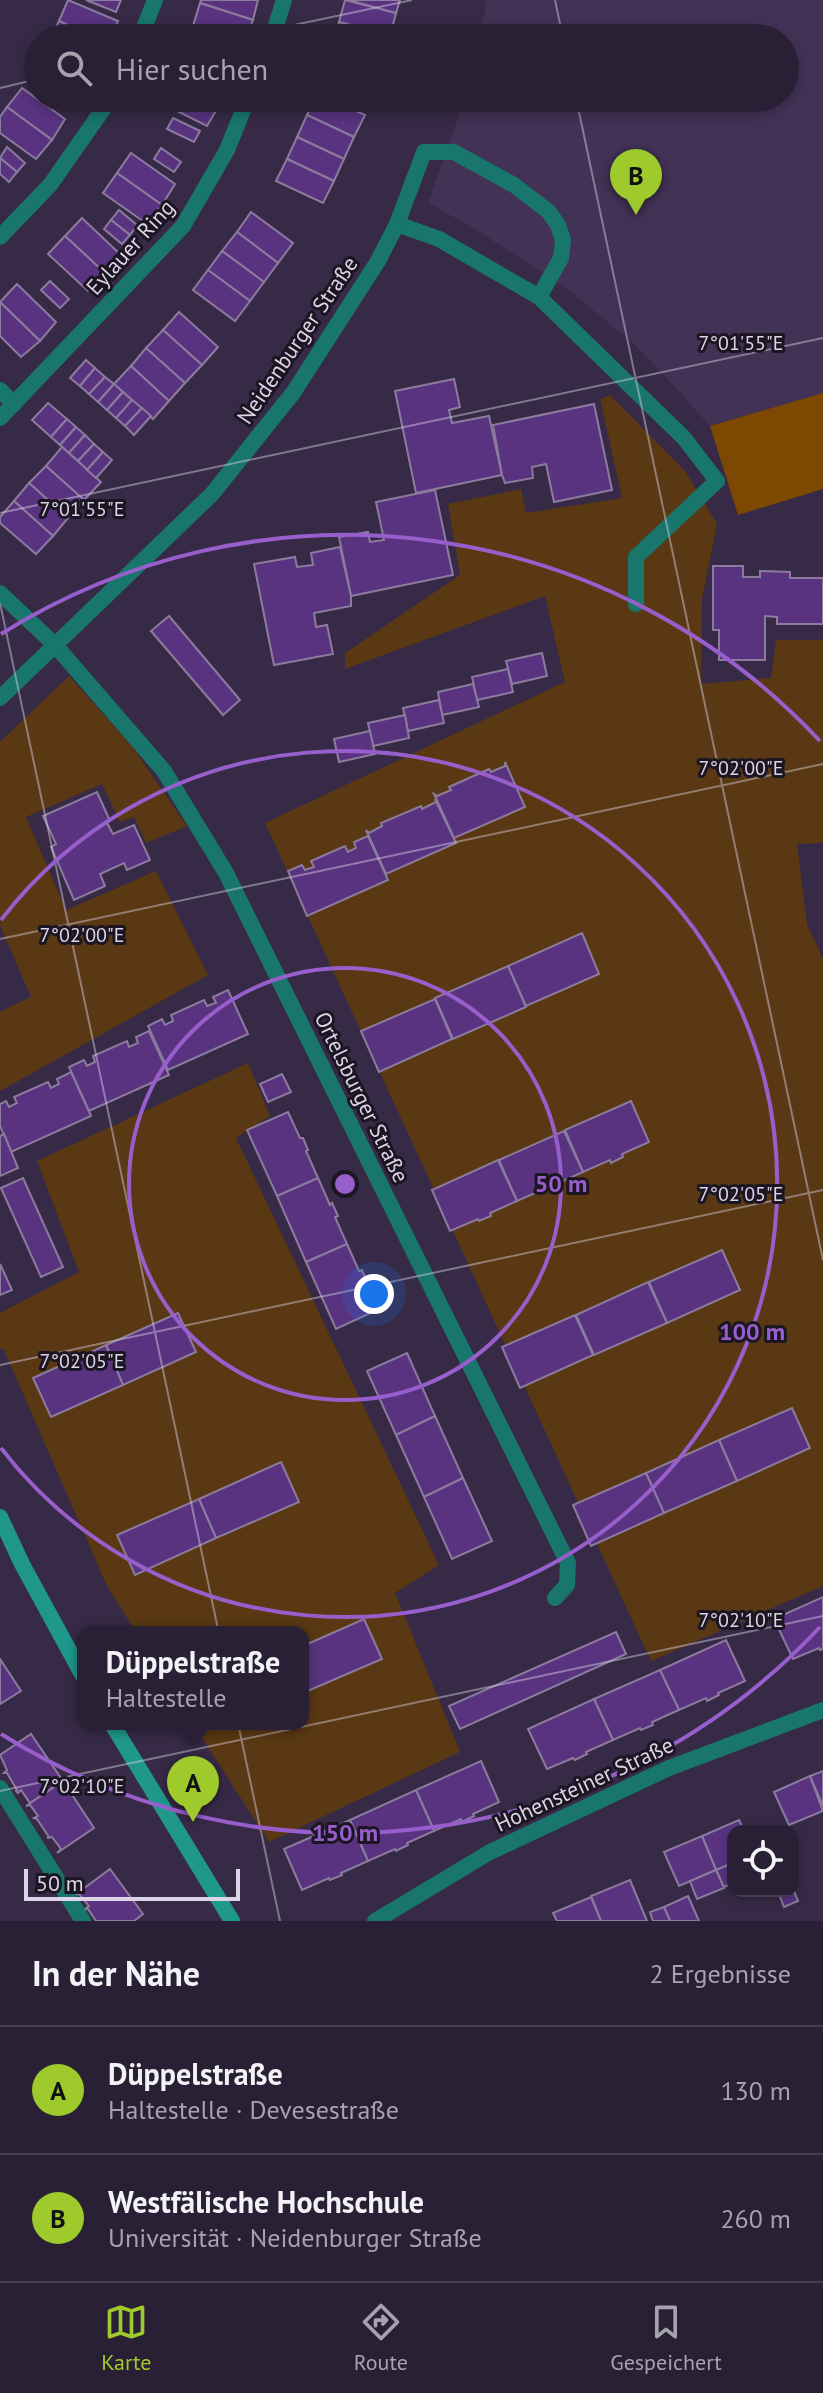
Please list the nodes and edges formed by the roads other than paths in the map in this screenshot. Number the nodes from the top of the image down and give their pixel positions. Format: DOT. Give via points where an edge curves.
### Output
graph roads {
  1 [pos="155,0"];
  2 [pos="284,0"];
  3 [pos="146,24"];
  4 [pos="276,24"];
  5 [pos="101,112"];
  6 [pos="242,112"];
  7 [pos="397,224"];
  8 [pos="0,237"];
  9 [pos="539,297"];
  10 [pos="0,390"];
  11 [pos="14,404"];
  12 [pos="0,418"];
  13 [pos="0,593"];
  14 [pos="636,604"];
  15 [pos="55,645"];
  16 [pos="0,698"];
  17 [pos="0,1517"];
  18 [pos="555,1598"];
  19 [pos="77,1665"];
  20 [pos="823,1710"];
  21 [pos="116,1730"];
  22 [pos="0,1788"];
  23 [pos="83,1921"];
  24 [pos="232,1921"];
  25 [pos="375,1921"];
  1 -- 3 [label="street"];
  2 -- 4 [label="street"];
  5 -- 8 [label="street" via="50,185"];
  6 -- 11 [label="street, Eylauer Ring" via="183,226"];
  7 -- 9 [label="street" via="439,239"];
  7 -- 9 [label="street, Neidenburger Straße" via="424,152 454,152 514,185 558,225 561,258"];
  7 -- 15 [label="street, Neidenburger Straße" via="293,393 212,494"];
  9 -- 14 [label="street" via="684,438 717,481 636,557"];
  10 -- 11 [label="street"];
  11 -- 12 [label="street, Eylauer Ring"];
  13 -- 15 [label="street, Ortelsburger Straße"];
  15 -- 16 [label="street, Neidenburger Straße"];
  15 -- 18 [label="street, Ortelsburger Straße" via="164,771 226,873 568,1563 567,1585"];
  17 -- 19 [label="street"];
  20 -- 25 [label="street, Hohensteiner Straße" via="655,1774 490,1852"];
  21 -- 24 [label="street"];
  22 -- 23 [label="street"];
}
